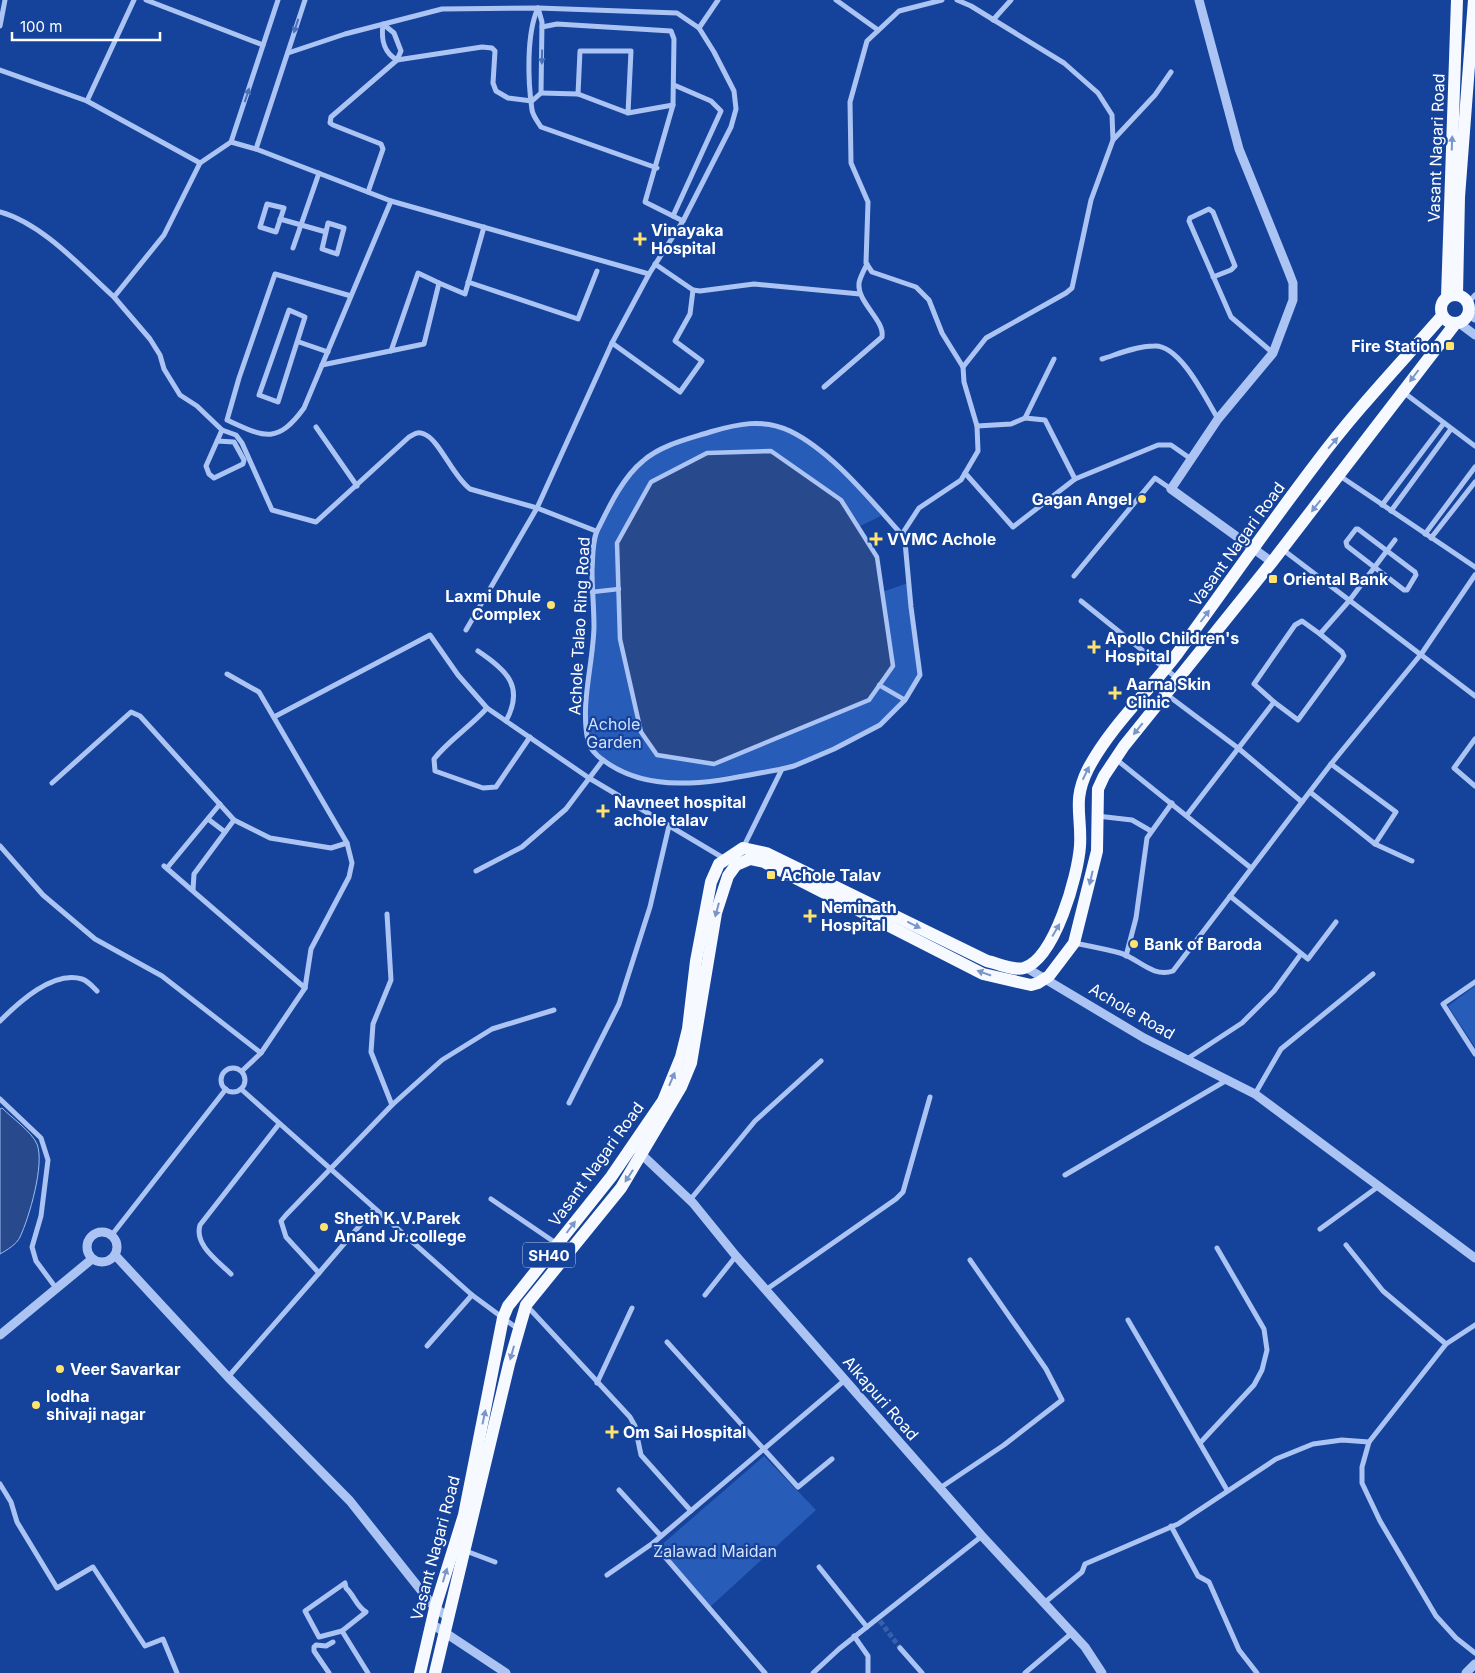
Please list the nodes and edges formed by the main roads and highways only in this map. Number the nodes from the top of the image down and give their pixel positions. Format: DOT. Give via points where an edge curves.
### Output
graph roads {
  1 [pos="1457,0"];
  2 [pos="1474,0"];
  3 [pos="1452,296"];
  4 [pos="1472,307"];
  5 [pos="1442,316"];
  6 [pos="1457,324"];
  7 [pos="730,862"];
  8 [pos="1025,968"];
  9 [pos="637,1151"];
  10 [pos="420,1673"];
  11 [pos="436,1673"];
  3 -- 1 [label="main road, Vasant Nagari Road, one-way"];
  2 -- 3 [label="main road, Vasant Nagari Road"];
  3 -- 4 [label="main road"];
  3 -- 5 [label="main road" via="1440,308"];
  4 -- 6 [label="main road"];
  5 -- 6 [label="main road" via="1447,322"];
  8 -- 5 [label="main road, Vasant Nagari Road, one-way" via="1046,946 1070,898 1080,846 1077,806 1080,786 1089,767 1110,736 1166,669 1318,460"];
  6 -- 7 [label="main road, one-way" via="1116,759 1098,789 1097,851 1074,944 1045,980 1031,985 983,974 764,862 750,859"];
  7 -- 8 [label="main road, Achole Road, one-way" via="743,848 766,853 987,961"];
  7 -- 9 [label="main road, Vasant Nagari Road / SH40" via="716,913 691,1063 681,1087"];
  10 -- 9 [label="main road, Vasant Nagari Road / SH40, one-way" via="435,1608 464,1515 503,1318 508,1306 611,1176"];
  9 -- 11 [label="main road, Vasant Nagari Road / SH40, one-way" via="621,1188 526,1305"];
}
